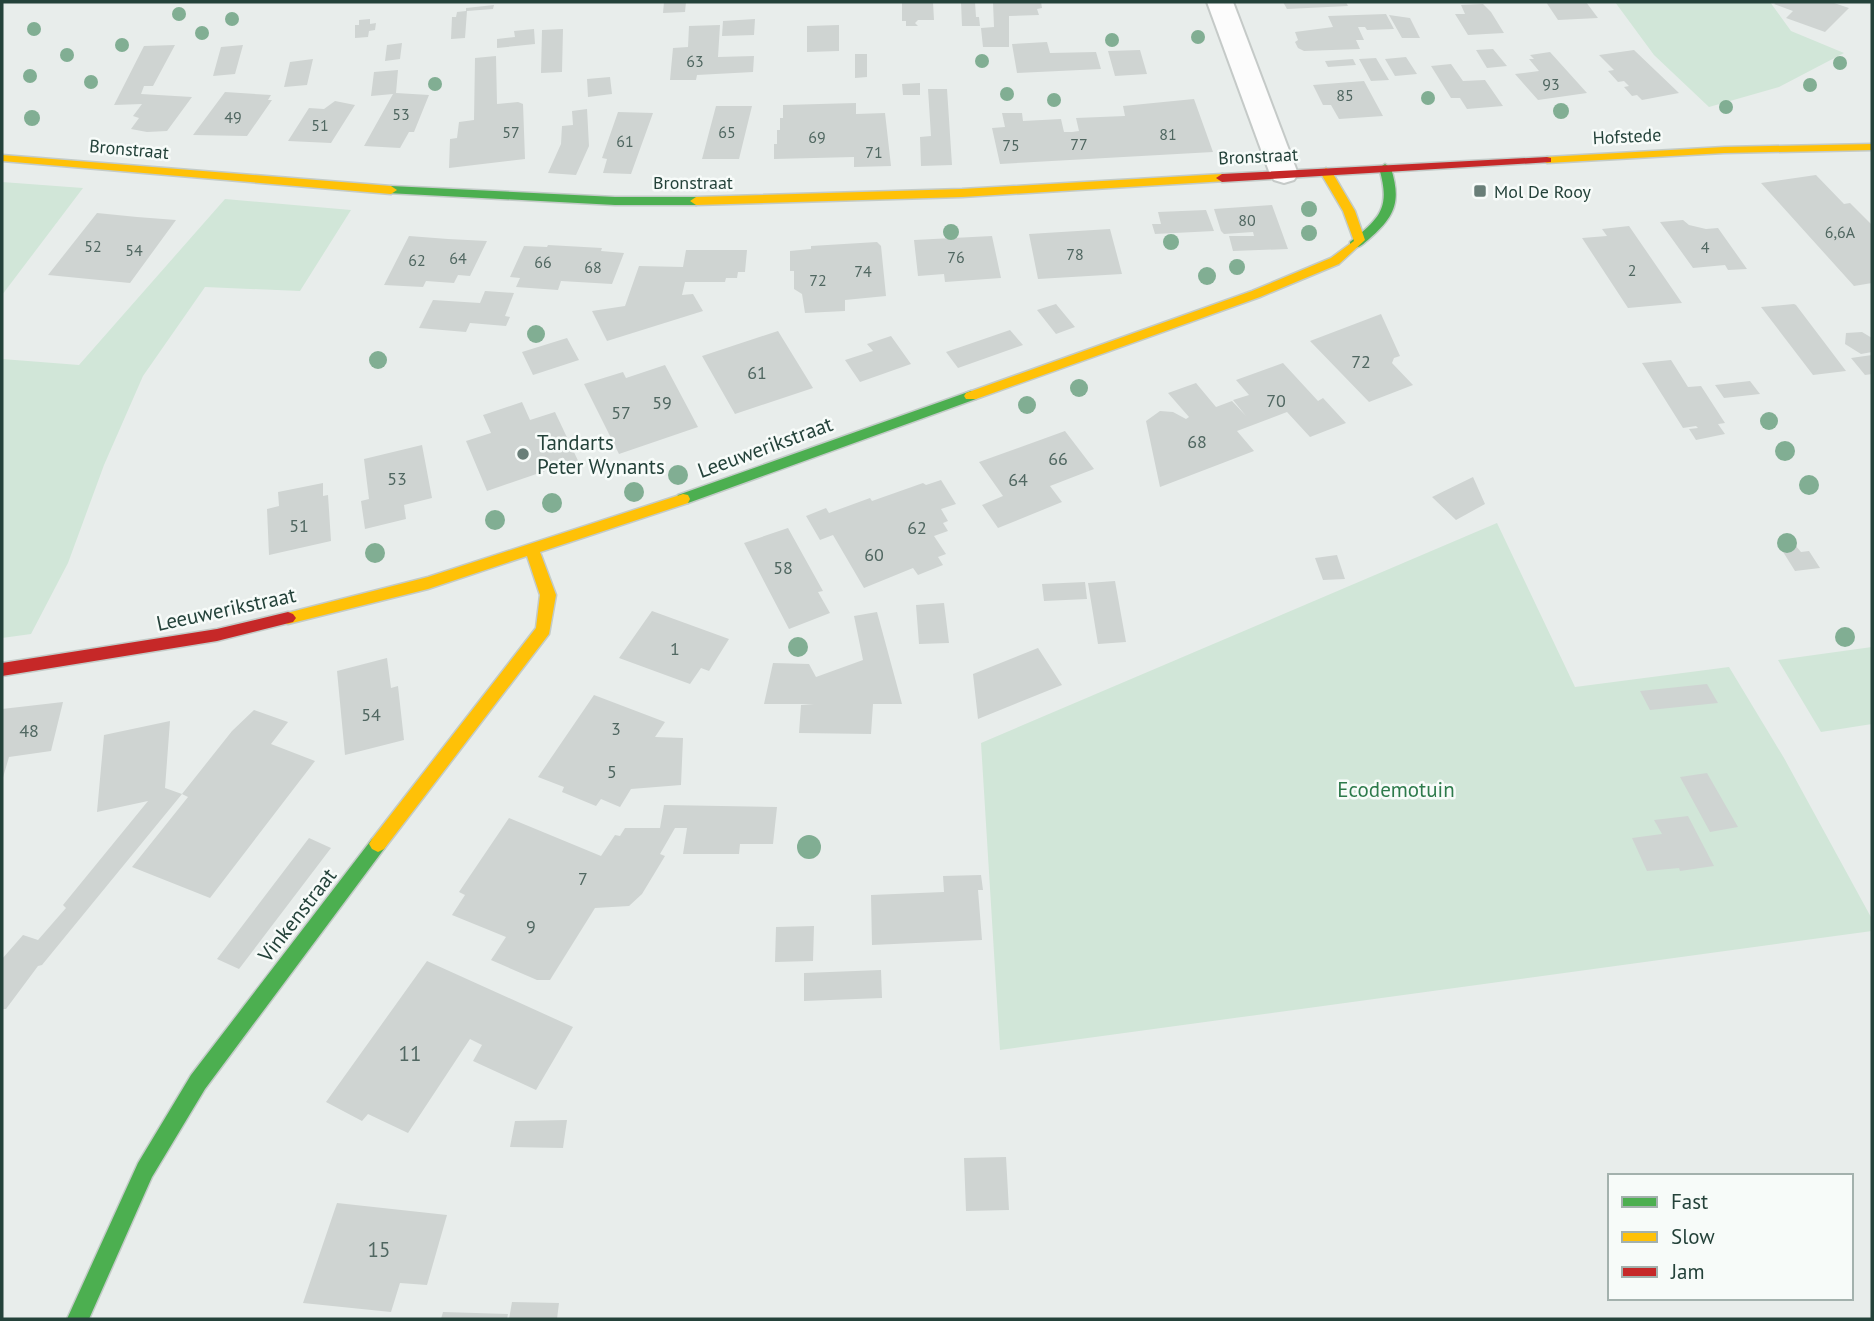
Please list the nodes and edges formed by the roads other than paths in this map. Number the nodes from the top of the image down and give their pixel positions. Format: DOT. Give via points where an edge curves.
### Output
graph roads {
  1 [pos="1220,2"];
  2 [pos="1872,147"];
  3 [pos="2,158"];
  4 [pos="1385,168"];
  5 [pos="1326,172"];
  6 [pos="1284,174"];
  7 [pos="1359,240"];
  8 [pos="532,550"];
  9 [pos="2,670"];
  10 [pos="78,1319"];
  1 -- 6 [label="street"];
  2 -- 4 [label="street, Hofstede"];
  3 -- 6 [label="street, Bronstraat" via="415,192 615,201 832,199"];
  4 -- 5 [label="street, Bronstraat"];
  4 -- 7 [label="street, Leeuwerikstraat" via="1391,208 1382,222"];
  5 -- 6 [label="street, Bronstraat"];
  5 -- 7 [label="street" via="1349,211"];
  7 -- 8 [label="street, Leeuwerikstraat" via="1335,261 1256,294"];
  8 -- 9 [label="street, Leeuwerikstraat" via="428,583 217,635"];
  8 -- 10 [label="street, Vinkenstraat" via="548,595 544,630 198,1082 145,1170"];
}
